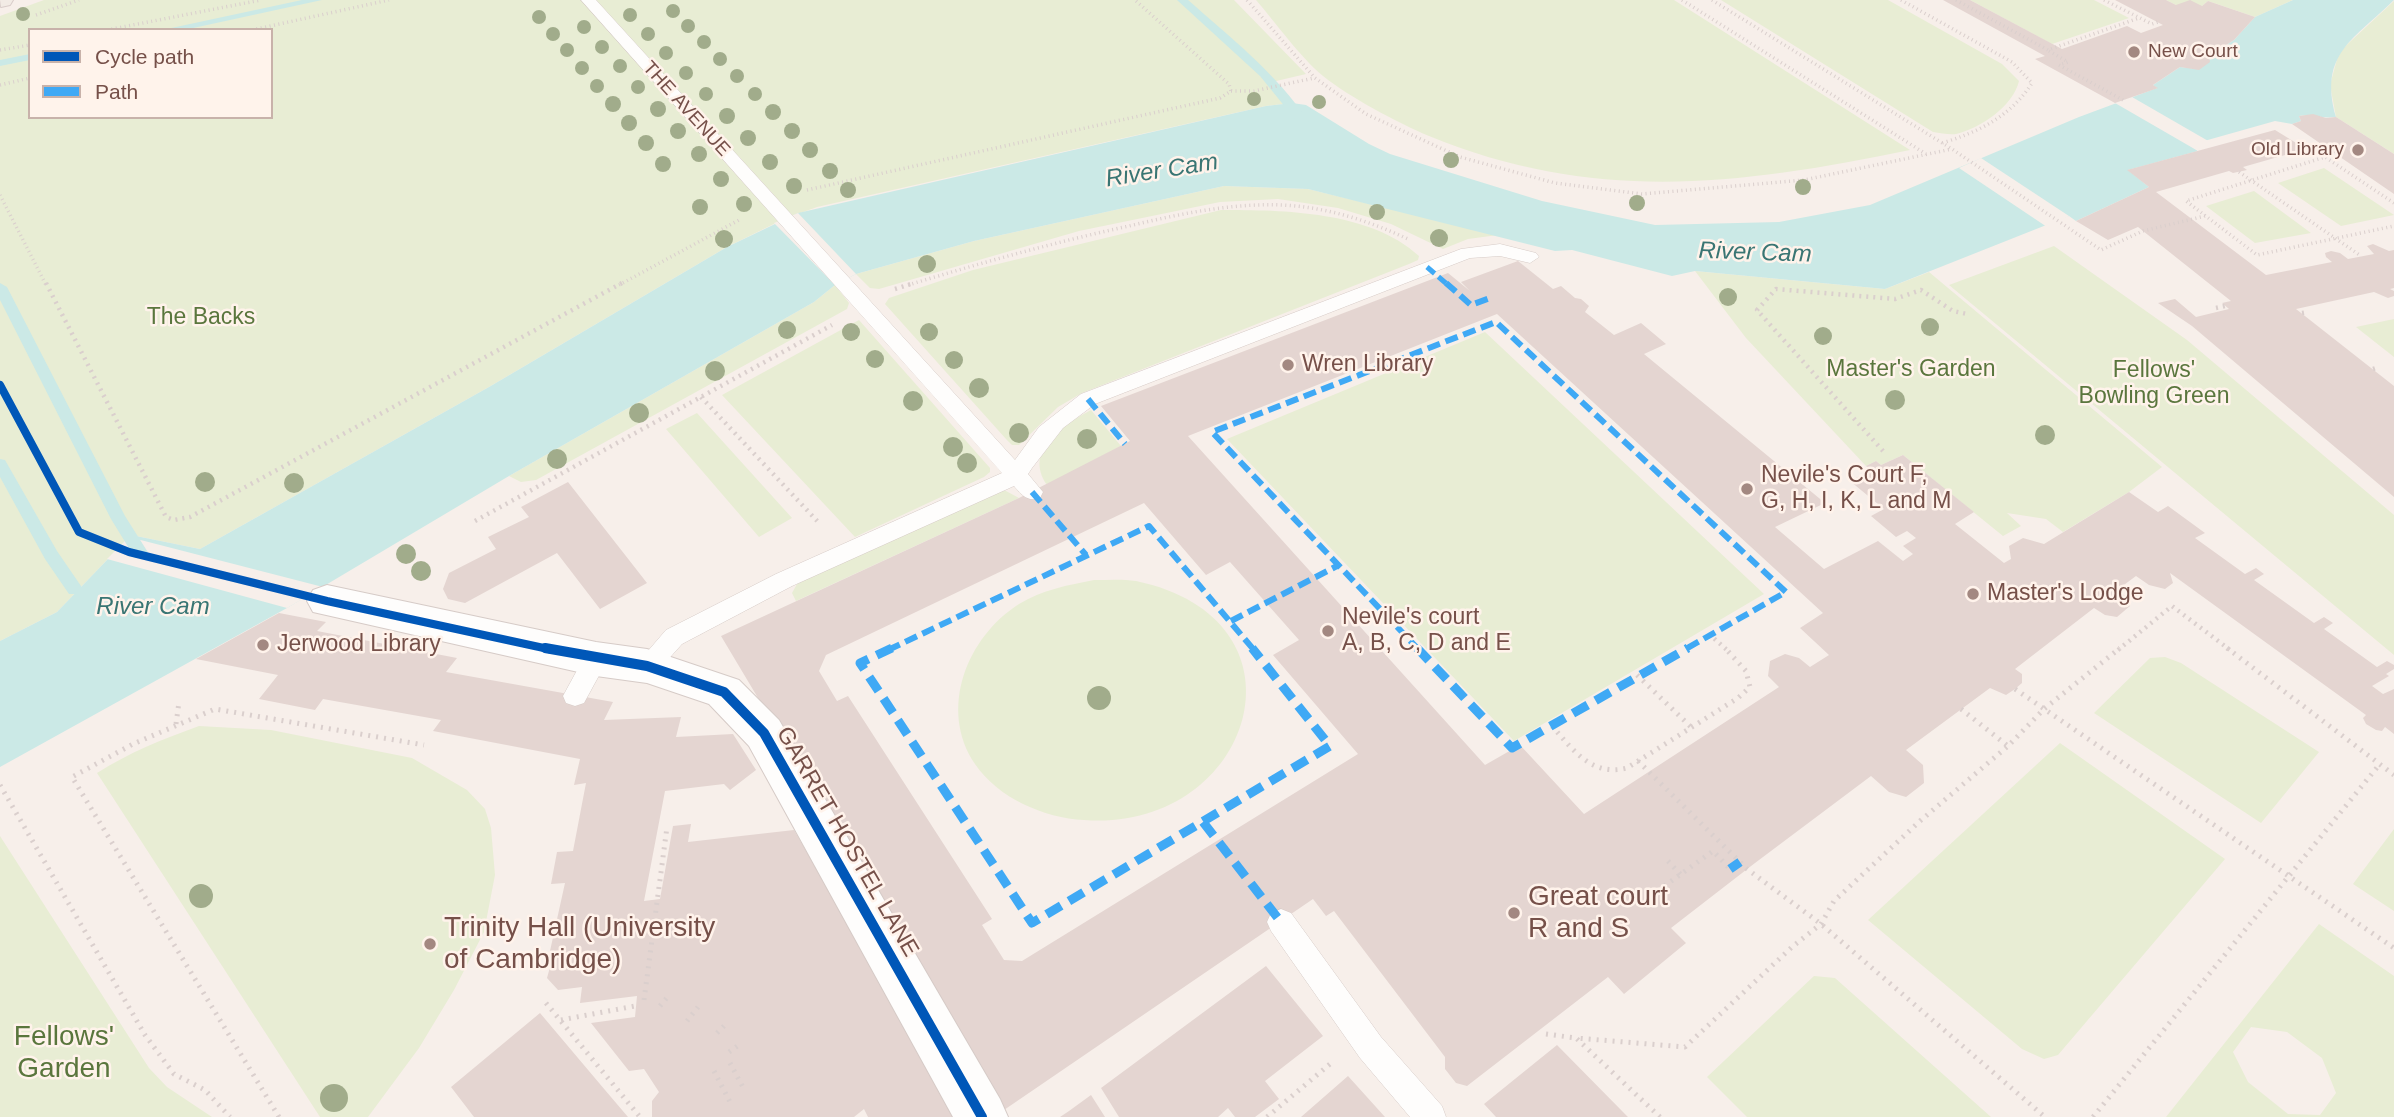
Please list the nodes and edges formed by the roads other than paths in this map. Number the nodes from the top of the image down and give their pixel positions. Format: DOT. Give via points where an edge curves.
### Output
graph roads {
  1 [pos="588,0"];
  2 [pos="1530,257"];
  3 [pos="1025,484"];
  4 [pos="327,601"];
  5 [pos="647,666"];
  6 [pos="1281,922"];
  7 [pos="982,1117"];
  8 [pos="1431,1117"];
  1 -- 3 [label="lane, THE AVENUE"];
  2 -- 3 [label="lane" via="1484,250 1438,263 1088,399 1048,429 1030,451"];
  3 -- 5 [label="lane" via="845,551 674,637"];
  4 -- 5 [label="street, GARRET HOSTEL LANE" via="586,677"];
  5 -- 7 [label="street, GARRET HOSTEL LANE" via="724,692 764,733"];
  6 -- 8 [label="lane" via="1363,1036"];
}
